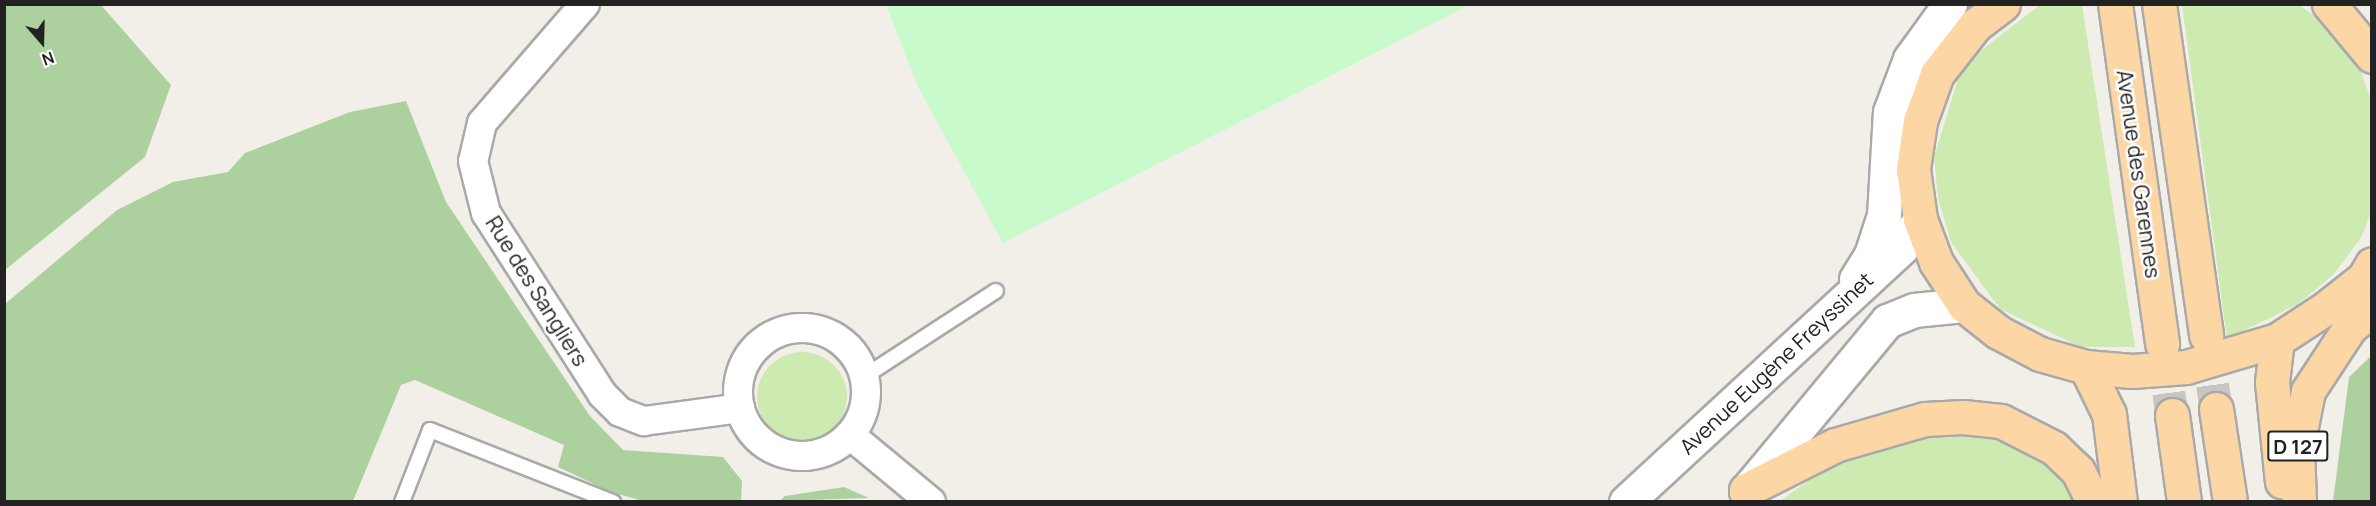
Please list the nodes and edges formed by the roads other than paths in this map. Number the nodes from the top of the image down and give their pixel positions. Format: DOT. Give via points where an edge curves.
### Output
graph roads {
  1 [pos="585,4"];
  2 [pos="1950,4"];
  3 [pos="2003,4"];
  4 [pos="2115,4"];
  5 [pos="2159,4"];
  6 [pos="2329,4"];
  7 [pos="1979,14"];
  8 [pos="2372,56"];
  9 [pos="1920,219"];
  10 [pos="2369,272"];
  11 [pos="996,291"];
  12 [pos="1840,304"];
  13 [pos="1964,305"];
  14 [pos="2372,310"];
  15 [pos="2206,336"];
  16 [pos="2277,340"];
  17 [pos="2162,344"];
  18 [pos="2086,367"];
  19 [pos="865,376"];
  20 [pos="740,408"];
  21 [pos="2216,410"];
  22 [pos="2172,415"];
  23 [pos="850,435"];
  24 [pos="1742,496"];
  25 [pos="402,501"];
  26 [pos="613,501"];
  27 [pos="931,501"];
  28 [pos="1626,501"];
  29 [pos="2093,501"];
  30 [pos="2120,501"];
  31 [pos="2184,501"];
  32 [pos="2229,501"];
  33 [pos="2284,501"];
  34 [pos="2299,501"];
  1 -- 20 [label="street, Rue des Sangliers" via="511,83 482,123 473,161 486,213 602,394 620,412 644,421"];
  2 -- 12 [label="street" via="1910,59 1890,112 1884,215 1871,255"];
  3 -- 7 [label="main road"];
  4 -- 17 [label="main road, Avenue des Garennes"];
  5 -- 15 [label="main road, Avenue des Garennes"];
  6 -- 8 [label="main road"];
  7 -- 9 [label="main road" via="1937,74 1920,122 1912,169"];
  9 -- 12 [label="street, Avenue Eugène Freyssinet" via="1902,247"];
  9 -- 13 [label="main road" via="1936,262"];
  10 -- 16 [label="main road"];
  11 -- 19 [label="lane"];
  12 -- 28 [label="street, Avenue Eugène Freyssinet"];
  13 -- 18 [label="main road" via="2019,343"];
  13 -- 24 [label="street" via="1914,310 1887,321"];
  14 -- 34 [label="main road, D 127" via="2350,327 2308,391 2297,447"];
  16 -- 18 [label="main road" via="2186,366 2132,371"];
  16 -- 33 [label="main road" via="2271,382"];
  18 -- 30 [label="main road" via="2109,414"];
  19 -- 20 [label="street" via="840,340 798,328 776,334 751,355 738,386"];
  19 -- 23 [label="street" via="865,407"];
  20 -- 23 [label="street" via="747,426 777,451 816,455"];
  21 -- 32 [label="main road"];
  22 -- 31 [label="main road"];
  23 -- 27 [label="street"];
  24 -- 29 [label="main road" via="1835,445 1925,419 1963,417 2001,421 2031,433 2078,471"];
  25 -- 26 [label="lane" via="430,430"];
}
